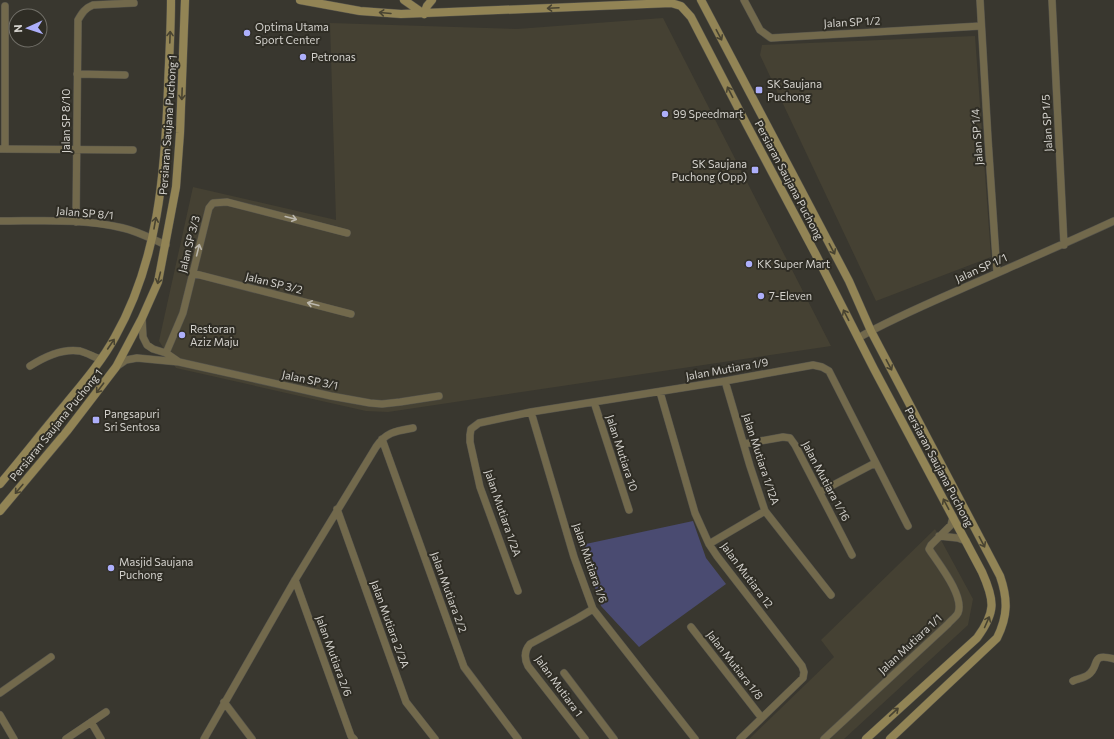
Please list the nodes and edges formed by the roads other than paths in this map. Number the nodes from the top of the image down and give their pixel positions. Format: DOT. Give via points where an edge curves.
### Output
graph roads {
  1 [pos="166,0"];
  2 [pos="185,0"];
  3 [pos="192,0"];
  4 [pos="300,0"];
  5 [pos="404,0"];
  6 [pos="432,0"];
  7 [pos="701,0"];
  8 [pos="744,0"];
  9 [pos="980,0"];
  10 [pos="1052,0"];
  11 [pos="134,3"];
  12 [pos="171,4"];
  13 [pos="5,6"];
  14 [pos="185,13"];
  15 [pos="424,14"];
  16 [pos="981,26"];
  17 [pos="77,74"];
  18 [pos="125,75"];
  19 [pos="2,149"];
  20 [pos="77,150"];
  21 [pos="133,150"];
  22 [pos="0,221"];
  23 [pos="1114,221"];
  24 [pos="76,222"];
  25 [pos="347,233"];
  26 [pos="152,239"];
  27 [pos="166,245"];
  28 [pos="1064,245"];
  29 [pos="997,272"];
  30 [pos="192,274"];
  31 [pos="351,314"];
  32 [pos="142,318"];
  33 [pos="871,331"];
  34 [pos="858,338"];
  35 [pos="166,353"];
  36 [pos="100,359"];
  37 [pos="179,362"];
  38 [pos="30,366"];
  39 [pos="116,367"];
  40 [pos="725,381"];
  41 [pos="660,392"];
  42 [pos="439,396"];
  43 [pos="594,402"];
  44 [pos="530,412"];
  45 [pos="413,428"];
  46 [pos="382,439"];
  47 [pos="470,442"];
  48 [pos="744,444"];
  49 [pos="875,463"];
  50 [pos="0,484"];
  51 [pos="820,492"];
  52 [pos="337,509"];
  53 [pos="629,510"];
  54 [pos="0,511"];
  55 [pos="765,511"];
  56 [pos="953,517"];
  57 [pos="908,526"];
  58 [pos="939,536"];
  59 [pos="966,541"];
  60 [pos="709,544"];
  61 [pos="852,555"];
  62 [pos="294,580"];
  63 [pos="518,591"];
  64 [pos="831,595"];
  65 [pos="593,609"];
  66 [pos="691,627"];
  67 [pos="51,657"];
  68 [pos="1114,659"];
  69 [pos="564,673"];
  70 [pos="1073,681"];
  71 [pos="0,693"];
  72 [pos="224,702"];
  73 [pos="106,712"];
  74 [pos="0,715"];
  75 [pos="761,717"];
  76 [pos="92,722"];
  77 [pos="14,739"];
  78 [pos="66,739"];
  79 [pos="101,739"];
  80 [pos="204,739"];
  81 [pos="252,739"];
  82 [pos="354,739"];
  83 [pos="435,739"];
  84 [pos="518,739"];
  85 [pos="585,739"];
  86 [pos="614,739"];
  87 [pos="695,739"];
  88 [pos="740,739"];
  89 [pos="824,739"];
  90 [pos="866,739"];
  91 [pos="890,739"];
  1 -- 12 [label="street"];
  2 -- 14 [label="street, Persiaran Saujana Puchong 1"];
  3 -- 14 [label="street"];
  15 -- 4 [label="street, Persiaran Saujana Puchong, one-way" via="360,11"];
  5 -- 15 [label="street"];
  6 -- 15 [label="street"];
  7 -- 33 [label="street, Persiaran Saujana Puchong, one-way" via="849,281"];
  8 -- 16 [label="street, Jalan SP 1/2" via="760,30 771,38"];
  9 -- 16 [label="street, Jalan SP 1/4"];
  10 -- 28 [label="street, Jalan SP 1/5"];
  11 -- 17 [label="street, Jalan SP 8/10" via="93,5 82,12 78,20"];
  26 -- 12 [label="street, Persiaran Saujana Puchong 1, one-way" via="162,178 166,131"];
  13 -- 19 [label="street"];
  14 -- 27 [label="street, Persiaran Saujana Puchong 1, one-way" via="176,187"];
  34 -- 15 [label="street, Persiaran Saujana Puchong, one-way" via="691,17 681,6 659,3"];
  16 -- 29 [label="street, Jalan SP 1/4"];
  17 -- 18 [label="street"];
  17 -- 20 [label="street, Jalan SP 8/10"];
  19 -- 20 [label="street"];
  20 -- 21 [label="street"];
  20 -- 24 [label="street, Jalan SP 8/10"];
  22 -- 24 [label="street, Jalan SP 8/1"];
  23 -- 28 [label="street, Jalan SP 1/1"];
  24 -- 26 [label="street, Jalan SP 8/1" via="124,228"];
  30 -- 25 [label="street, Jalan SP 3/3, one-way" via="209,208 213,203 227,202"];
  26 -- 27 [label="street, Jalan SP 8/1"];
  36 -- 26 [label="street, Persiaran Saujana Puchong 1, one-way" via="129,310"];
  27 -- 32 [label="street, Persiaran Saujana Puchong 1, one-way" via="158,282"];
  28 -- 29 [label="street, Jalan SP 1/1"];
  29 -- 33 [label="street, Jalan SP 1/1"];
  31 -- 30 [label="street, Jalan SP 3/2, one-way"];
  30 -- 35 [label="street, Jalan SP 3/3" via="183,313"];
  32 -- 35 [label="street, Jalan SP 3/1" via="146,345"];
  32 -- 39 [label="street, Persiaran Saujana Puchong 1"];
  33 -- 34 [label="street, Jalan SP 1/1"];
  33 -- 91 [label="street, Persiaran Saujana Puchong, one-way" via="1000,576 1006,593 1006,612 997,638"];
  56 -- 34 [label="street, Persiaran Saujana Puchong, one-way"];
  35 -- 37 [label="street, Jalan SP 3/1"];
  36 -- 38 [label="street" via="79,351 68,351 44,358"];
  36 -- 50 [label="street, Persiaran Saujana Puchong 1"];
  37 -- 39 [label="street, Jalan SP 3/1" via="137,358 126,360"];
  37 -- 42 [label="street, Jalan SP 3/1" via="370,403 382,404"];
  39 -- 54 [label="street, Persiaran Saujana Puchong 1, one-way"];
  40 -- 41 [label="street, Jalan Mutiara 1/9"];
  40 -- 48 [label="street, Jalan Mutiara 1/12A"];
  40 -- 49 [label="street, Jalan Mutiara 1/9" via="813,365 822,367 829,371"];
  41 -- 43 [label="street, Jalan Mutiara 1/9"];
  41 -- 60 [label="street, Jalan Mutiara 12" via="695,513"];
  43 -- 44 [label="street, Jalan Mutiara 1/9"];
  43 -- 53 [label="street, Jalan Mutiara 10"];
  44 -- 47 [label="street, Jalan Mutiara 1/9" via="479,423 471,429"];
  44 -- 65 [label="street, Jalan Mutiara 1/6"];
  45 -- 46 [label="street" via="392,432"];
  46 -- 52 [label="street"];
  46 -- 84 [label="street, Jalan Mutiara 2/2" via="464,667"];
  47 -- 63 [label="street, Jalan Mutiara 1/2A" via="480,487"];
  48 -- 51 [label="street, Jalan Mutiara 1/16" via="790,438"];
  48 -- 55 [label="street, Jalan Mutiara 1/12A"];
  49 -- 51 [label="street"];
  49 -- 57 [label="street, Jalan Mutiara 1/9"];
  51 -- 61 [label="street, Jalan Mutiara 1/16"];
  52 -- 62 [label="street"];
  52 -- 83 [label="street, Jalan Mutiara 2/2A" via="406,702"];
  55 -- 60 [label="street"];
  55 -- 64 [label="street, Jalan Mutiara 1/12A"];
  56 -- 58 [label="street" via="952,525"];
  56 -- 59 [label="street, Persiaran Saujana Puchong"];
  58 -- 59 [label="street"];
  58 -- 89 [label="street, Jalan Mutiara 1/1" via="929,549 955,590 959,601 958,613"];
  90 -- 59 [label="street, Persiaran Saujana Puchong, one-way" via="977,638 987,624 992,608 990,589"];
  60 -- 75 [label="street, Jalan Mutiara 12" via="804,672 803,678"];
  62 -- 72 [label="street"];
  62 -- 82 [label="street, Jalan Mutiara 2/6"];
  65 -- 85 [label="street, Jalan Mutiara 1" via="530,644 525,655 528,666"];
  65 -- 87 [label="street, Jalan Mutiara 1/6"];
  66 -- 75 [label="street, Jalan Mutiara 1/8"];
  67 -- 71 [label="street"];
  68 -- 70 [label="street" via="1104,656 1096,660 1088,676"];
  69 -- 86 [label="street"];
  72 -- 80 [label="street"];
  72 -- 81 [label="street"];
  73 -- 76 [label="street"];
  74 -- 77 [label="street"];
  75 -- 88 [label="street"];
  76 -- 78 [label="street"];
  76 -- 79 [label="street"];
}
